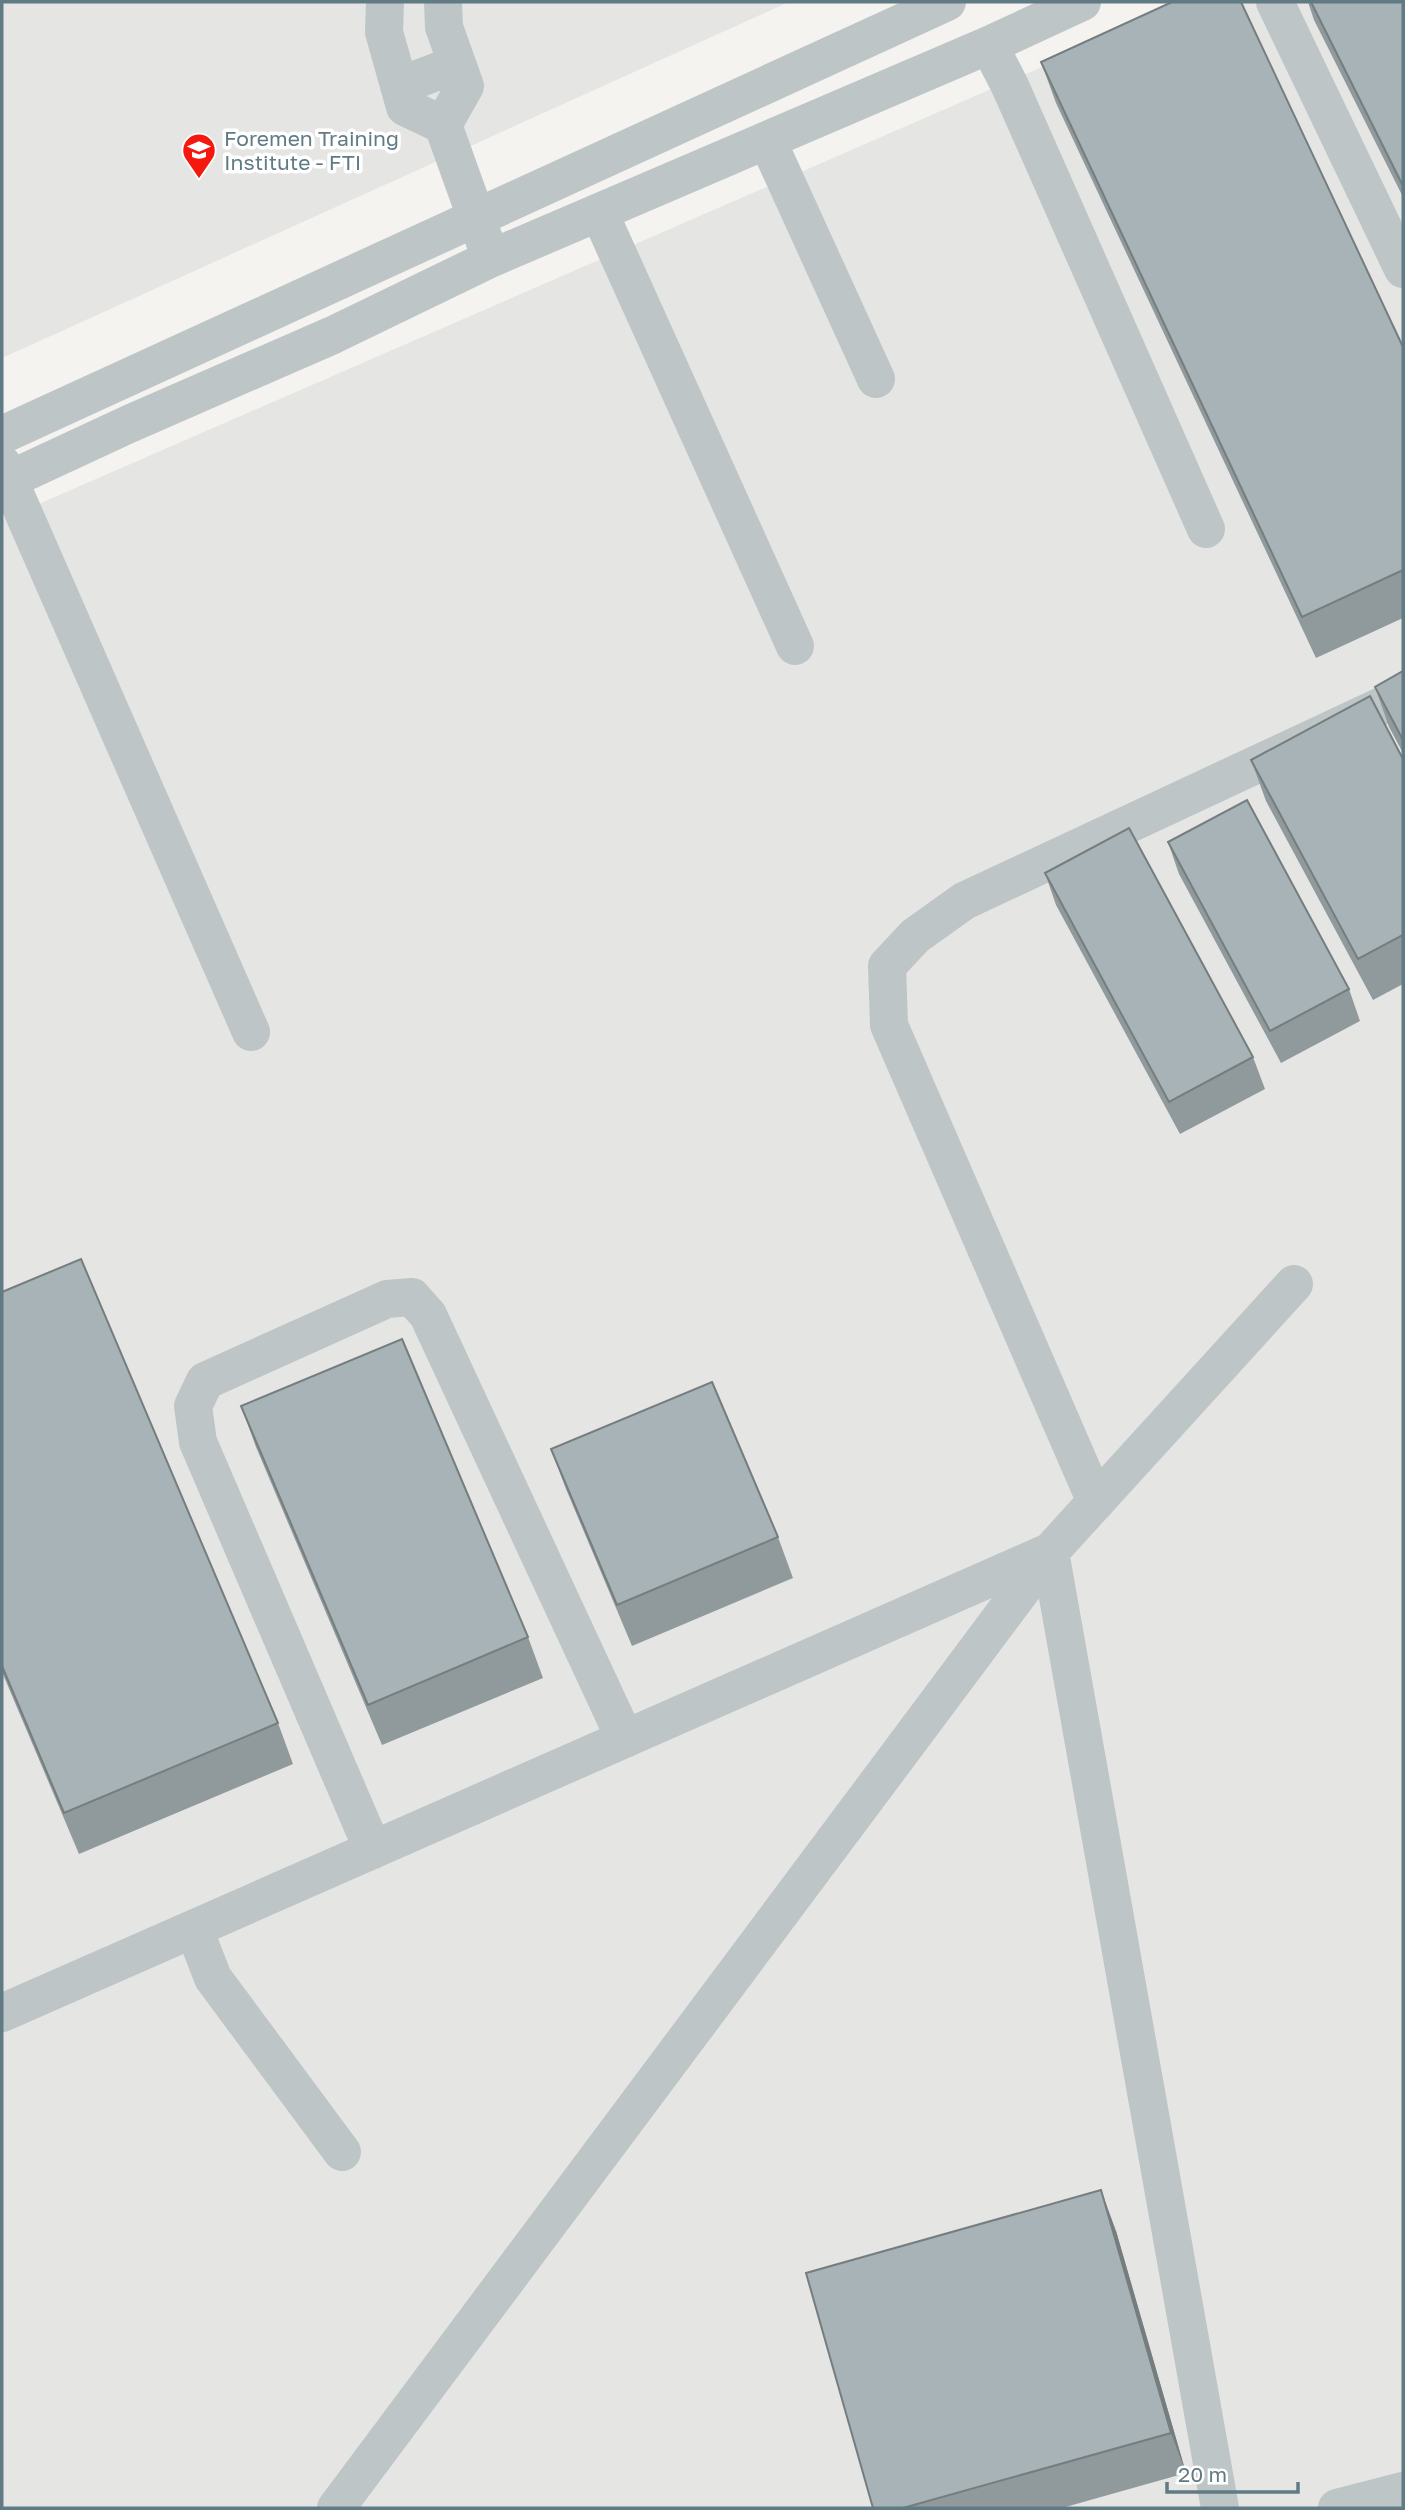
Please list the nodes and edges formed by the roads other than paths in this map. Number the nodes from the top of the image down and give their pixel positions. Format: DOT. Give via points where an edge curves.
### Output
graph roads {
  1 [pos="384,2"];
  2 [pos="443,2"];
  3 [pos="947,2"];
  4 [pos="1082,2"];
  5 [pos="1275,2"];
  6 [pos="989,45"];
  7 [pos="457,64"];
  8 [pos="399,86"];
  9 [pos="443,125"];
  10 [pos="767,140"];
  11 [pos="599,212"];
  12 [pos="475,218"];
  13 [pos="492,258"];
  14 [pos="1403,269"];
  15 [pos="876,379"];
  16 [pos="2,435"];
  17 [pos="5,475"];
  18 [pos="1206,529"];
  19 [pos="795,646"];
  20 [pos="1403,696"];
  21 [pos="251,1032"];
  22 [pos="1294,1284"];
  23 [pos="1096,1502"];
  24 [pos="1050,1552"];
  25 [pos="625,1739"];
  26 [pos="373,1850"];
  27 [pos="194,1929"];
  28 [pos="2,2013"];
  29 [pos="342,2152"];
  30 [pos="1403,2491"];
  31 [pos="336,2508"];
  32 [pos="1220,2508"];
  33 [pos="1337,2508"];
  1 -- 8 [label="street" via="384,32"];
  2 -- 7 [label="street" via="444,27"];
  3 -- 12 [label="street"];
  4 -- 6 [label="street"];
  5 -- 14 [label="street"];
  6 -- 10 [label="street"];
  6 -- 18 [label="street"];
  7 -- 8 [label="street"];
  7 -- 9 [label="street" via="465,86"];
  8 -- 9 [label="street" via="405,107"];
  9 -- 12 [label="street"];
  10 -- 11 [label="street"];
  10 -- 15 [label="street"];
  11 -- 13 [label="street"];
  11 -- 19 [label="street"];
  12 -- 13 [label="street"];
  12 -- 16 [label="street"];
  13 -- 17 [label="street" via="333,335"];
  17 -- 21 [label="street"];
  20 -- 23 [label="street" via="964,901 915,936 887,966 889,1025"];
  22 -- 23 [label="street"];
  23 -- 24 [label="street"];
  24 -- 25 [label="street"];
  24 -- 31 [label="street"];
  24 -- 32 [label="street"];
  25 -- 26 [label="street"];
  25 -- 26 [label="street" via="428,1315 412,1297 387,1299 205,1381 193,1406 198,1442"];
  26 -- 27 [label="street"];
  27 -- 28 [label="street"];
  27 -- 29 [label="street" via="213,1978"];
  30 -- 33 [label="street"];
}
